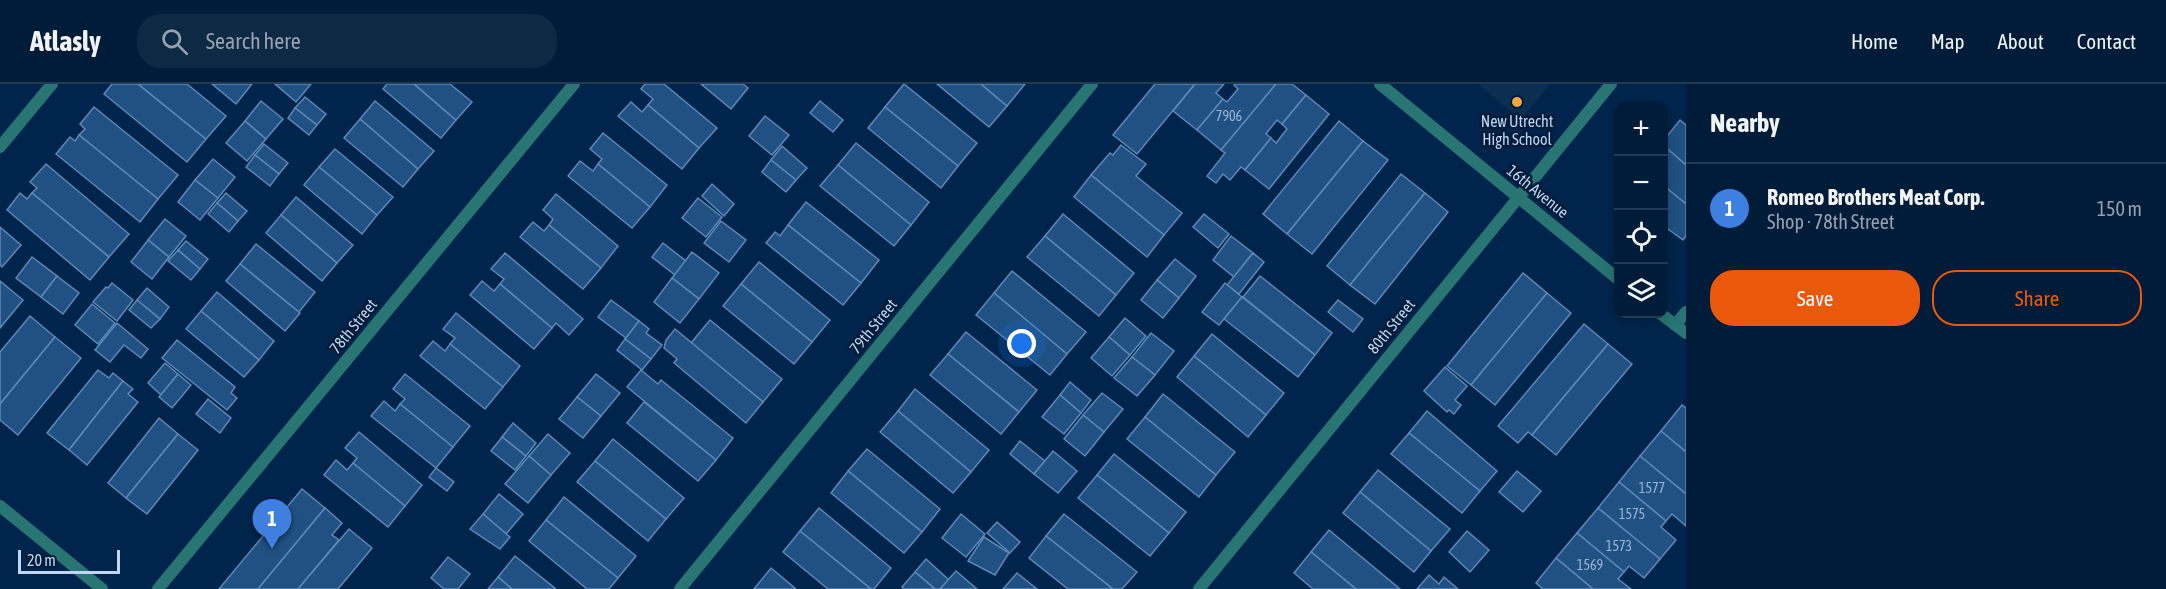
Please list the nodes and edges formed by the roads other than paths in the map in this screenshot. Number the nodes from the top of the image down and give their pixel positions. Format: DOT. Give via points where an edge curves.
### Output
graph roads {
  1 [pos="52,84"];
  2 [pos="574,84"];
  3 [pos="1092,84"];
  4 [pos="1380,84"];
  5 [pos="1611,84"];
  6 [pos="0,147"];
  7 [pos="1518,197"];
  8 [pos="1614,276"];
  9 [pos="1686,312"];
  10 [pos="1666,318"];
  11 [pos="1675,325"];
  12 [pos="1686,333"];
  13 [pos="0,506"];
  14 [pos="102,589"];
  15 [pos="158,589"];
  16 [pos="680,589"];
  17 [pos="1199,589"];
  1 -- 6 [label="street"];
  2 -- 15 [label="street, 78th Street"];
  3 -- 16 [label="street, 79th Street"];
  4 -- 7 [label="street, 16th Avenue"];
  5 -- 7 [label="street, 80th Street"];
  7 -- 8 [label="street, 16th Avenue"];
  7 -- 17 [label="street, 80th Street"];
  9 -- 11 [label="street"];
  10 -- 11 [label="street"];
  11 -- 12 [label="street"];
  13 -- 14 [label="street"];
}
